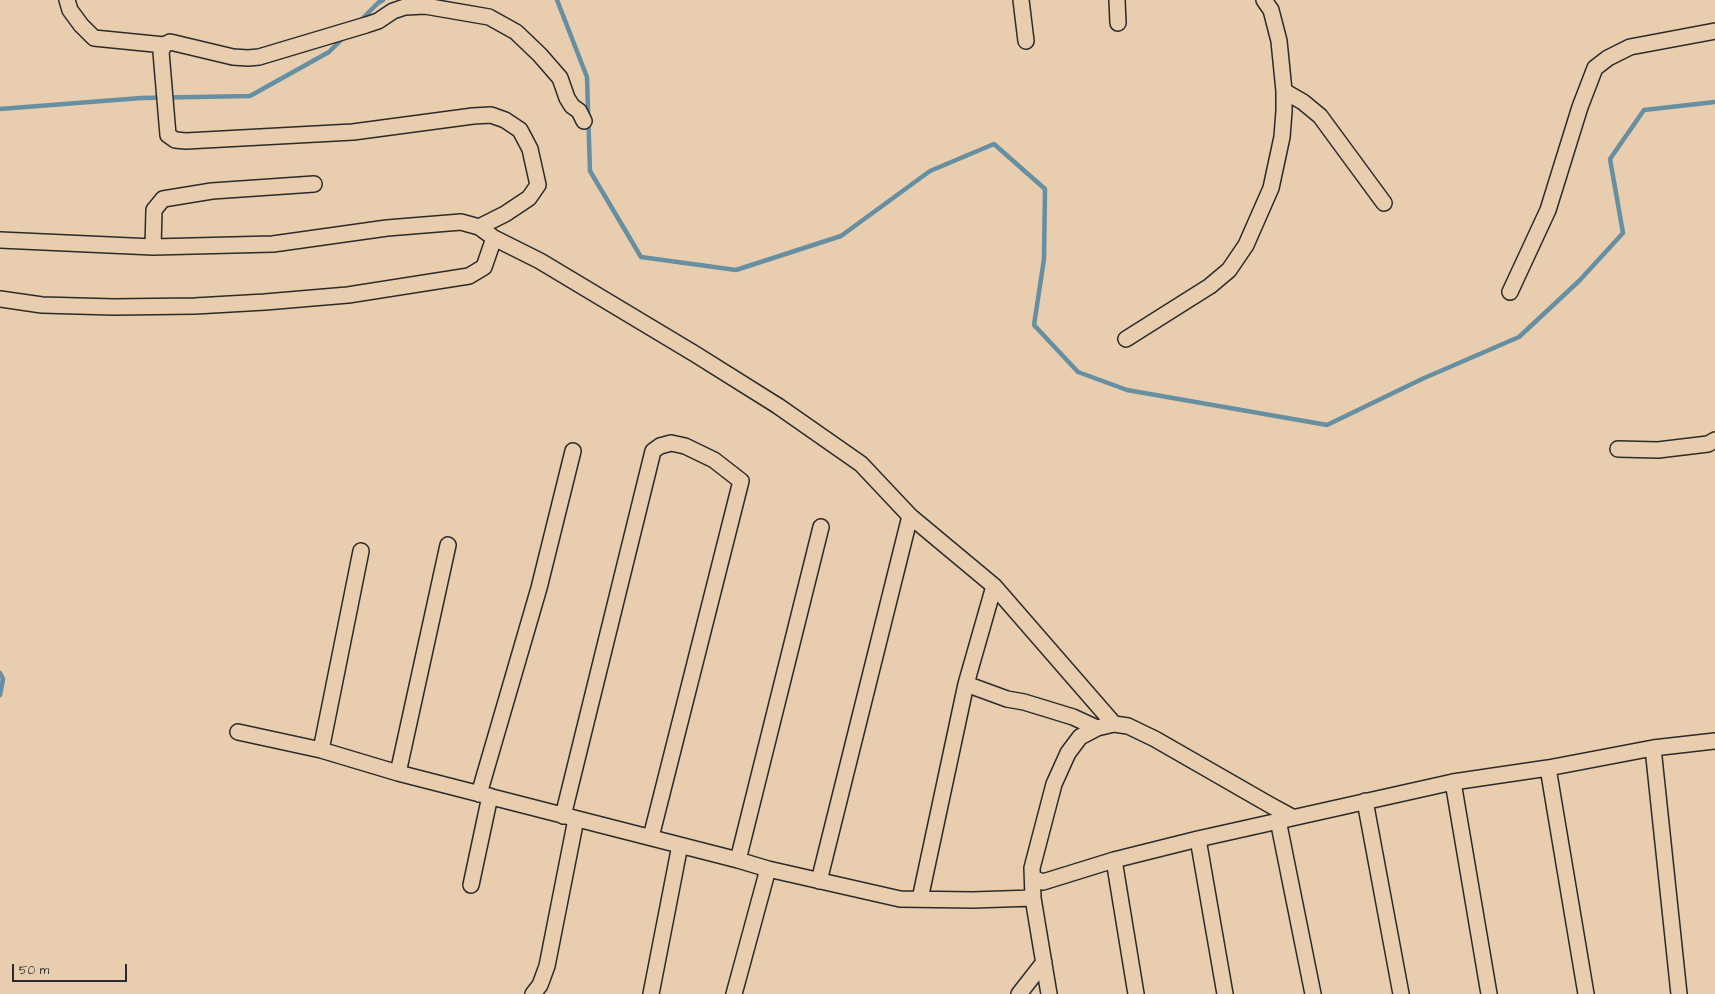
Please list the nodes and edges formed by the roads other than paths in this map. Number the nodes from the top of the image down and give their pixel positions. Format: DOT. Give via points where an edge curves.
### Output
graph roads {
  1 [pos="67,0"];
  2 [pos="1021,0"];
  3 [pos="1117,0"];
  4 [pos="1264,0"];
  5 [pos="1118,23"];
  6 [pos="1715,31"];
  7 [pos="1026,41"];
  8 [pos="162,49"];
  9 [pos="1284,91"];
  10 [pos="584,121"];
  11 [pos="314,184"];
  12 [pos="1384,203"];
  13 [pos="479,227"];
  14 [pos="494,238"];
  15 [pos="0,240"];
  16 [pos="153,247"];
  17 [pos="1510,292"];
  18 [pos="0,299"];
  19 [pos="1126,339"];
  20 [pos="1715,440"];
  21 [pos="1618,449"];
  22 [pos="573,452"];
  23 [pos="910,516"];
  24 [pos="821,527"];
  25 [pos="448,545"];
  26 [pos="361,552"];
  27 [pos="994,586"];
  28 [pos="966,684"];
  29 [pos="1114,724"];
  30 [pos="1097,728"];
  31 [pos="238,732"];
  32 [pos="1715,741"];
  33 [pos="1654,748"];
  34 [pos="321,750"];
  35 [pos="1548,768"];
  36 [pos="398,773"];
  37 [pos="1453,782"];
  38 [pos="484,795"];
  39 [pos="1365,801"];
  40 [pos="570,818"];
  41 [pos="1285,818"];
  42 [pos="651,838"];
  43 [pos="1198,839"];
  44 [pos="680,845"];
  45 [pos="738,860"];
  46 [pos="1114,860"];
  47 [pos="768,869"];
  48 [pos="1033,878"];
  49 [pos="818,881"];
  50 [pos="471,885"];
  51 [pos="1033,898"];
  52 [pos="920,899"];
  53 [pos="1044,962"];
  54 [pos="533,994"];
  55 [pos="651,994"];
  56 [pos="734,994"];
  57 [pos="1019,994"];
  58 [pos="1049,994"];
  59 [pos="1136,994"];
  60 [pos="1225,994"];
  61 [pos="1313,994"];
  62 [pos="1401,994"];
  63 [pos="1488,994"];
  64 [pos="1586,994"];
  65 [pos="1679,994"];
  1 -- 8 [label="street" via="70,10 94,38"];
  2 -- 7 [label="street"];
  3 -- 5 [label="street"];
  4 -- 9 [label="street" via="1271,10 1279,40"];
  6 -- 17 [label="street" via="1630,47 1595,68 1548,210"];
  8 -- 10 [label="street" via="170,42 233,57 248,58 366,25 405,7 425,6 461,12 489,17 516,32 560,78 567,98"];
  8 -- 13 [label="street" via="168,135 180,141 345,132 491,115 506,120 520,130 530,149 538,185 529,198"];
  9 -- 12 [label="street" via="1320,116"];
  9 -- 19 [label="street" via="1282,137 1271,188 1246,245 1230,270 1210,286"];
  11 -- 16 [label="street" via="212,191 163,199 154,210"];
  13 -- 14 [label="street"];
  13 -- 16 [label="street" via="461,222 387,228 273,244"];
  14 -- 18 [label="street" via="484,268 469,276 348,295 195,306 114,307 42,305"];
  14 -- 23 [label="street" via="540,261 778,406 861,464"];
  15 -- 16 [label="street"];
  20 -- 21 [label="street" via="1708,444 1658,450"];
  22 -- 38 [label="street"];
  23 -- 27 [label="street"];
  23 -- 49 [label="street"];
  24 -- 45 [label="street"];
  25 -- 36 [label="street"];
  26 -- 34 [label="street"];
  27 -- 28 [label="street"];
  27 -- 29 [label="street"];
  28 -- 30 [label="street"];
  28 -- 52 [label="street"];
  29 -- 30 [label="street"];
  29 -- 41 [label="street" via="1128,726 1155,739 1270,805"];
  30 -- 48 [label="street" via="1080,737 1068,753 1054,784 1032,868"];
  31 -- 34 [label="street"];
  32 -- 33 [label="street"];
  33 -- 35 [label="street"];
  33 -- 65 [label="street"];
  34 -- 36 [label="street"];
  35 -- 37 [label="street"];
  35 -- 64 [label="street"];
  36 -- 38 [label="street"];
  37 -- 39 [label="street"];
  37 -- 63 [label="street"];
  38 -- 40 [label="street"];
  38 -- 50 [label="street"];
  39 -- 41 [label="street"];
  39 -- 62 [label="street"];
  40 -- 42 [label="street"];
  40 -- 42 [label="street" via="653,451 671,443 685,446 714,460 741,481"];
  40 -- 54 [label="street" via="547,966 540,985"];
  41 -- 43 [label="street"];
  41 -- 61 [label="street"];
  42 -- 44 [label="street"];
  43 -- 46 [label="street"];
  43 -- 60 [label="street"];
  44 -- 45 [label="street"];
  44 -- 55 [label="street"];
  45 -- 47 [label="street"];
  46 -- 48 [label="street" via="1043,882"];
  46 -- 59 [label="street"];
  47 -- 49 [label="street"];
  47 -- 56 [label="street"];
  48 -- 51 [label="street"];
  49 -- 52 [label="street" via="900,899"];
  51 -- 52 [label="street"];
  51 -- 53 [label="street"];
  53 -- 57 [label="street"];
  53 -- 58 [label="street"];
}
